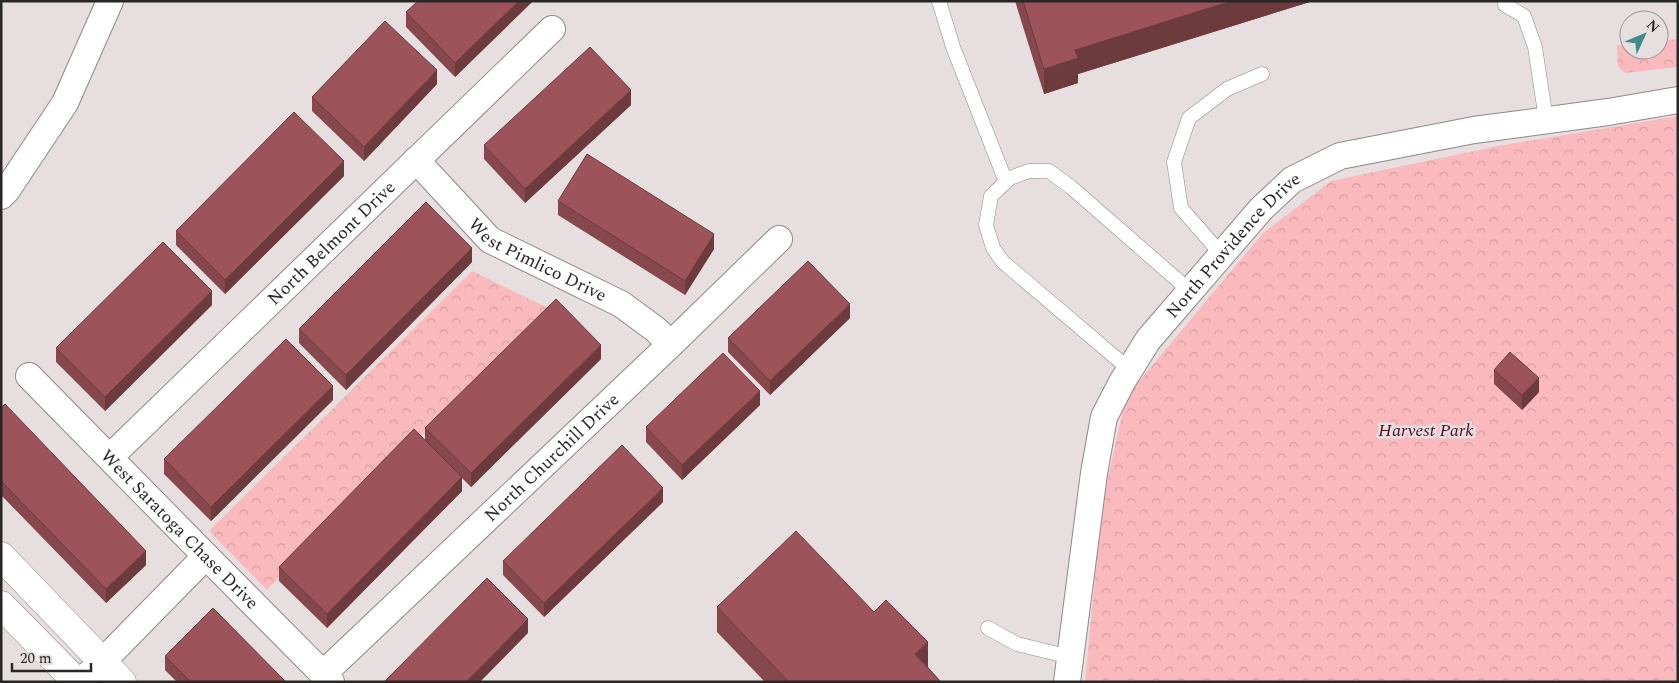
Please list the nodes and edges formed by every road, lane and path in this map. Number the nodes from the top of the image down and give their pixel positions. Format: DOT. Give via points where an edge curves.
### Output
graph roads {
  1 [pos="110,1"];
  2 [pos="939,1"];
  3 [pos="1505,4"];
  4 [pos="552,29"];
  5 [pos="1262,74"];
  6 [pos="1678,100"];
  7 [pos="1546,120"];
  8 [pos="416,160"];
  9 [pos="1006,182"];
  10 [pos="1,196"];
  11 [pos="779,239"];
  12 [pos="1222,255"];
  13 [pos="1190,291"];
  14 [pos="671,344"];
  15 [pos="1129,369"];
  16 [pos="29,376"];
  17 [pos="110,457"];
  18 [pos="1,556"];
  19 [pos="206,556"];
  20 [pos="1,605"];
  21 [pos="988,628"];
  22 [pos="103,661"];
  23 [pos="1068,669"];
  24 [pos="327,678"];
  25 [pos="78,682"];
  26 [pos="122,682"];
  1 -- 10 [label="street" via="65,103"];
  2 -- 9 [label="lane" via="953,47"];
  3 -- 7 [label="lane" via="1524,16 1535,47"];
  4 -- 8 [label="street, North Belmont Drive"];
  5 -- 12 [label="lane" via="1227,89 1189,118 1174,162 1181,208"];
  6 -- 7 [label="street, North Providence Drive"];
  7 -- 12 [label="street, North Providence Drive" via="1340,156 1292,180 1261,209"];
  8 -- 14 [label="street, West Pimlico Drive" via="490,240 621,304"];
  8 -- 17 [label="street, North Belmont Drive"];
  9 -- 13 [label="lane" via="1029,171 1049,171"];
  9 -- 15 [label="lane" via="991,196 986,225 993,248 1003,262"];
  11 -- 14 [label="street, North Churchill Drive"];
  12 -- 13 [label="street, North Providence Drive"];
  13 -- 15 [label="street, North Providence Drive" via="1148,340"];
  14 -- 24 [label="street, North Churchill Drive"];
  15 -- 23 [label="street, North Providence Drive" via="1104,417"];
  16 -- 17 [label="street, West Saratoga Chase Drive"];
  17 -- 19 [label="street, West Saratoga Chase Drive"];
  18 -- 22 [label="street"];
  19 -- 22 [label="street"];
  19 -- 24 [label="street, West Saratoga Chase Drive"];
  20 -- 25 [label="street"];
  21 -- 23 [label="lane"];
  22 -- 25 [label="street"];
  22 -- 26 [label="street"];
}
